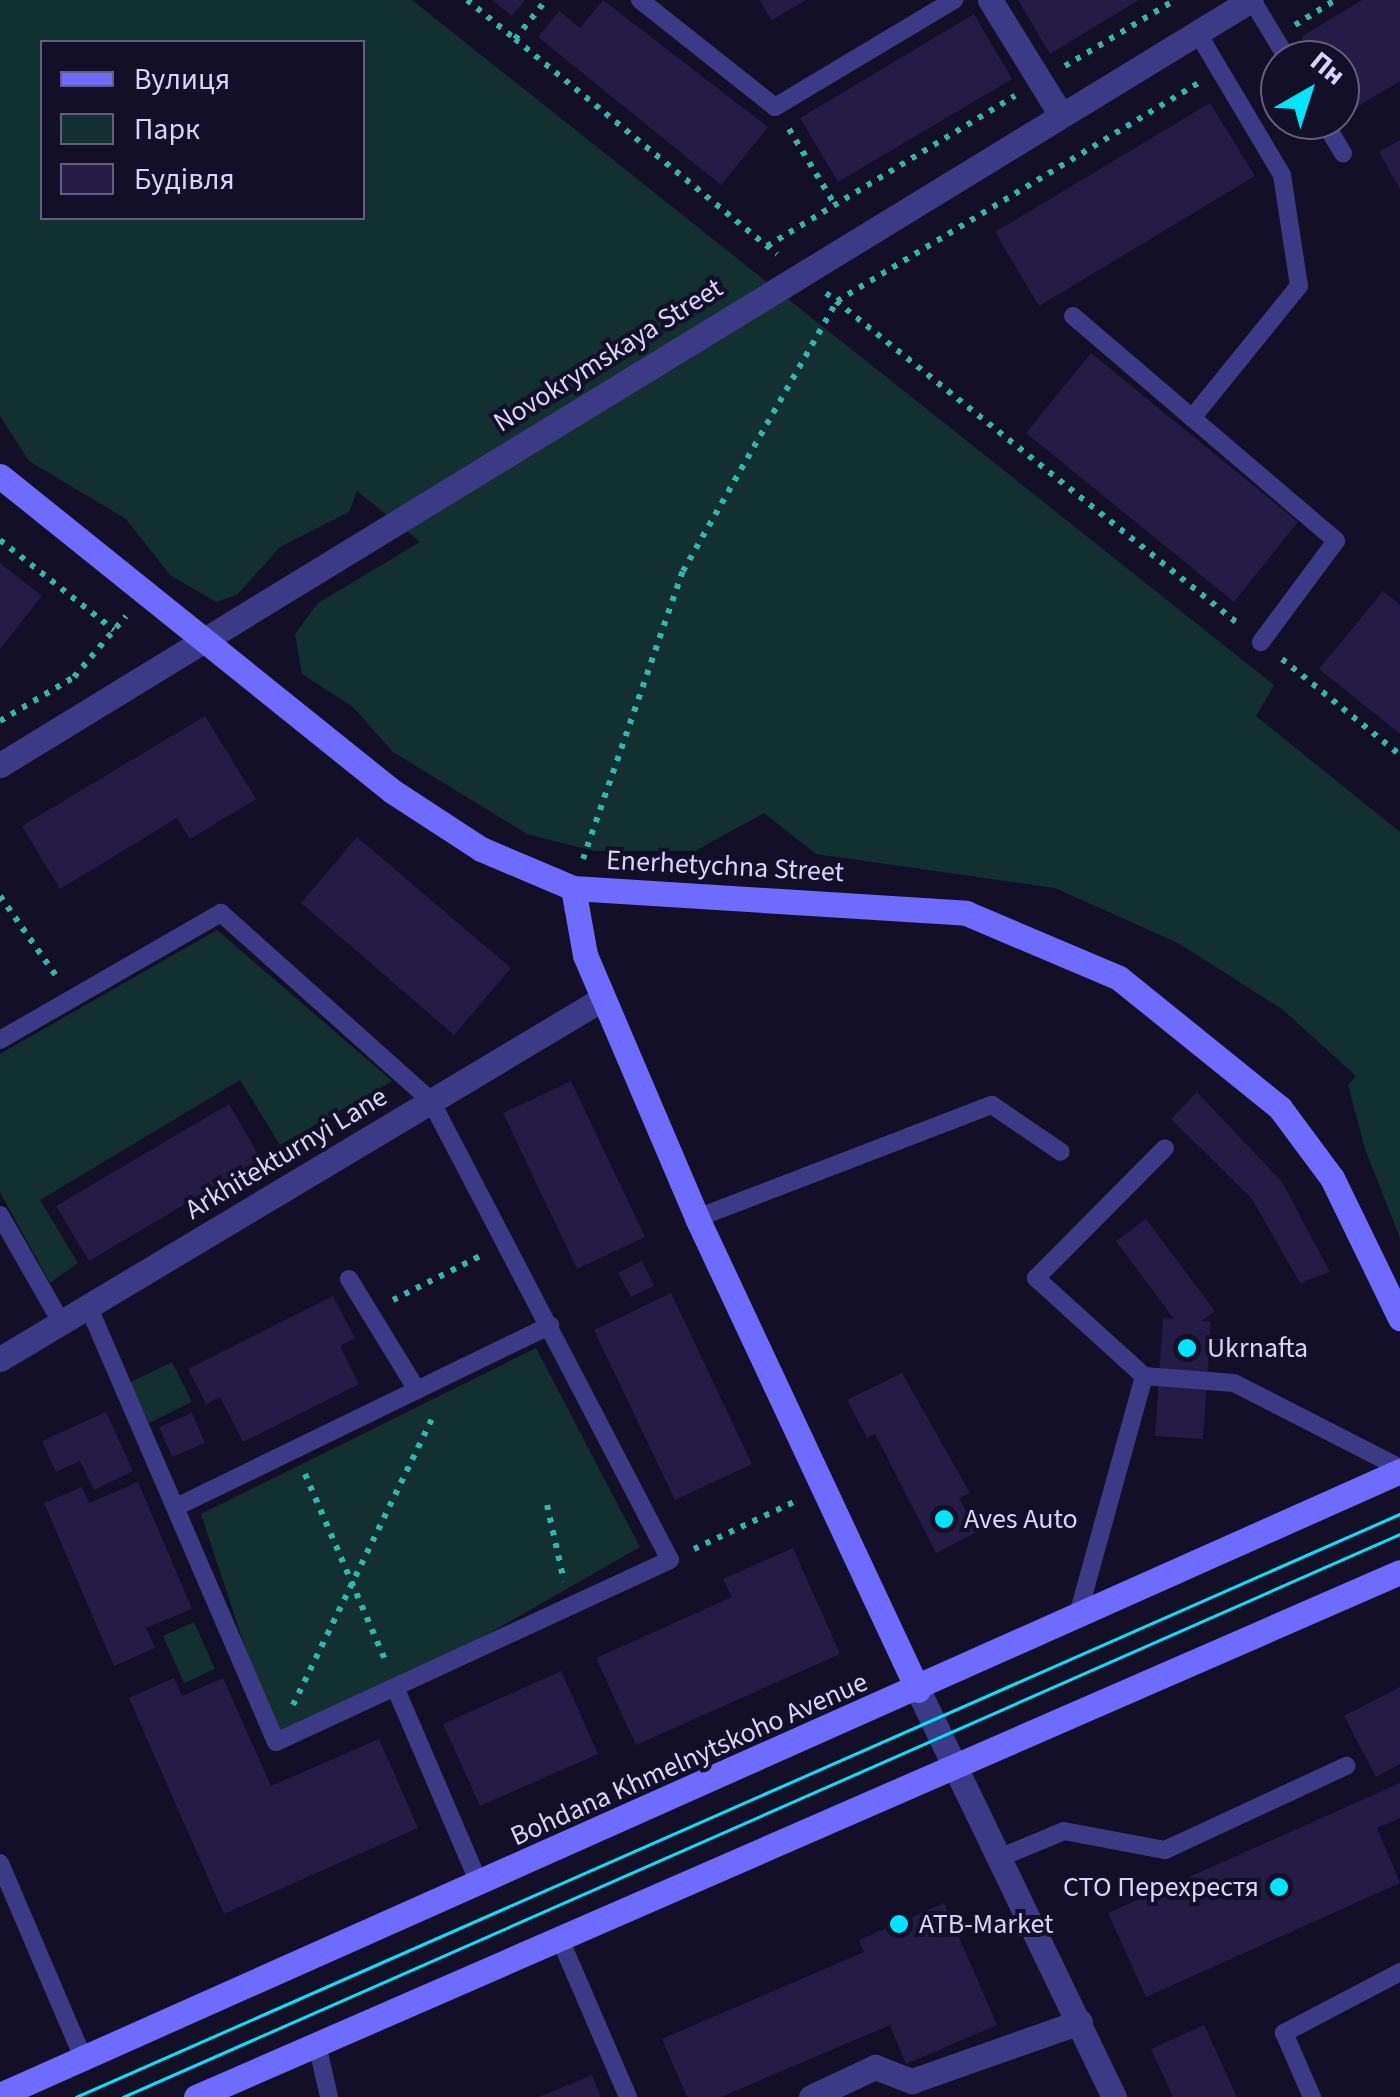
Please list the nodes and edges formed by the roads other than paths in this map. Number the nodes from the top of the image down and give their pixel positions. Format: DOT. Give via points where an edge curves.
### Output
graph roads {
  1 [pos="640,0"];
  2 [pos="954,0"];
  3 [pos="990,0"];
  4 [pos="1251,0"];
  5 [pos="1197,32"];
  6 [pos="1276,40"];
  7 [pos="1061,115"];
  8 [pos="1336,140"];
  9 [pos="1343,153"];
  10 [pos="1073,316"];
  11 [pos="1192,418"];
  12 [pos="0,476"];
  13 [pos="202,641"];
  14 [pos="1261,642"];
  15 [pos="0,765"];
  16 [pos="573,888"];
  17 [pos="602,999"];
  18 [pos="0,1040"];
  19 [pos="431,1102"];
  20 [pos="1165,1148"];
  21 [pos="1061,1152"];
  22 [pos="0,1215"];
  23 [pos="696,1218"];
  24 [pos="350,1279"];
  25 [pos="88,1306"];
  26 [pos="1400,1318"];
  27 [pos="61,1322"];
  28 [pos="550,1326"];
  29 [pos="0,1358"];
  30 [pos="1144,1376"];
  31 [pos="417,1390"];
  32 [pos="1400,1470"];
  33 [pos="176,1507"];
  34 [pos="1400,1572"];
  35 [pos="1078,1618"];
  36 [pos="395,1687"];
  37 [pos="918,1690"];
  38 [pos="1346,1766"];
  39 [pos="954,1767"];
  40 [pos="999,1858"];
  41 [pos="0,1863"];
  42 [pos="480,1885"];
  43 [pos="560,1938"];
  44 [pos="1400,1972"];
  45 [pos="1080,2022"];
  46 [pos="317,2044"];
  47 [pos="83,2058"];
  48 [pos="0,2095"];
  49 [pos="196,2097"];
  50 [pos="329,2097"];
  51 [pos="628,2097"];
  52 [pos="811,2097"];
  53 [pos="1114,2097"];
  54 [pos="1312,2097"];
  1 -- 2 [label="lane" via="776,107"];
  3 -- 7 [label="street"];
  4 -- 5 [label="street, Novokrymskaya Street"];
  4 -- 6 [label="lane"];
  5 -- 7 [label="street, Novokrymskaya Street"];
  5 -- 11 [label="lane" via="1282,175 1299,286"];
  7 -- 13 [label="street, Novokrymskaya Street"];
  8 -- 9 [label="lane"];
  10 -- 11 [label="lane"];
  11 -- 14 [label="lane" via="1336,541"];
  12 -- 13 [label="main road, Enerhetychna Street"];
  13 -- 15 [label="street, Novokrymskaya Street"];
  13 -- 16 [label="main road, Enerhetychna Street" via="436,821"];
  16 -- 17 [label="main road"];
  16 -- 26 [label="main road, Enerhetychna Street" via="966,913 1070,950 1165,1008 1280,1108 1332,1178"];
  17 -- 19 [label="street, Arkhitekturnyi Lane"];
  17 -- 23 [label="main road"];
  18 -- 19 [label="lane" via="220,914"];
  19 -- 25 [label="street, Arkhitekturnyi Lane"];
  19 -- 28 [label="lane"];
  20 -- 30 [label="lane" via="1036,1278"];
  21 -- 23 [label="lane" via="992,1105"];
  22 -- 27 [label="lane"];
  23 -- 37 [label="main road"];
  24 -- 31 [label="lane"];
  25 -- 27 [label="street, Arkhitekturnyi Lane"];
  25 -- 33 [label="lane"];
  27 -- 29 [label="street, Arkhitekturnyi Lane"];
  28 -- 31 [label="lane"];
  28 -- 36 [label="lane" via="670,1560"];
  30 -- 32 [label="lane" via="1234,1382"];
  30 -- 35 [label="lane"];
  31 -- 33 [label="lane"];
  32 -- 35 [label="main road, Bohdana Khmelnytskoho Avenue"];
  33 -- 36 [label="lane" via="276,1742"];
  34 -- 39 [label="main road"];
  35 -- 37 [label="main road, Bohdana Khmelnytskoho Avenue"];
  36 -- 42 [label="lane"];
  37 -- 39 [label="street"];
  37 -- 42 [label="main road, Bohdana Khmelnytskoho Avenue"];
  38 -- 40 [label="lane" via="1165,1850 1064,1830"];
  39 -- 40 [label="street"];
  39 -- 43 [label="main road"];
  40 -- 45 [label="street"];
  41 -- 47 [label="lane"];
  42 -- 47 [label="main road, Bohdana Khmelnytskoho Avenue"];
  43 -- 46 [label="main road"];
  43 -- 51 [label="lane"];
  44 -- 54 [label="lane" via="1284,2033"];
  45 -- 52 [label="street" via="912,2081 876,2067"];
  45 -- 53 [label="street"];
  46 -- 49 [label="main road"];
  46 -- 50 [label="lane"];
  47 -- 48 [label="main road, Bohdana Khmelnytskoho Avenue"];
}
